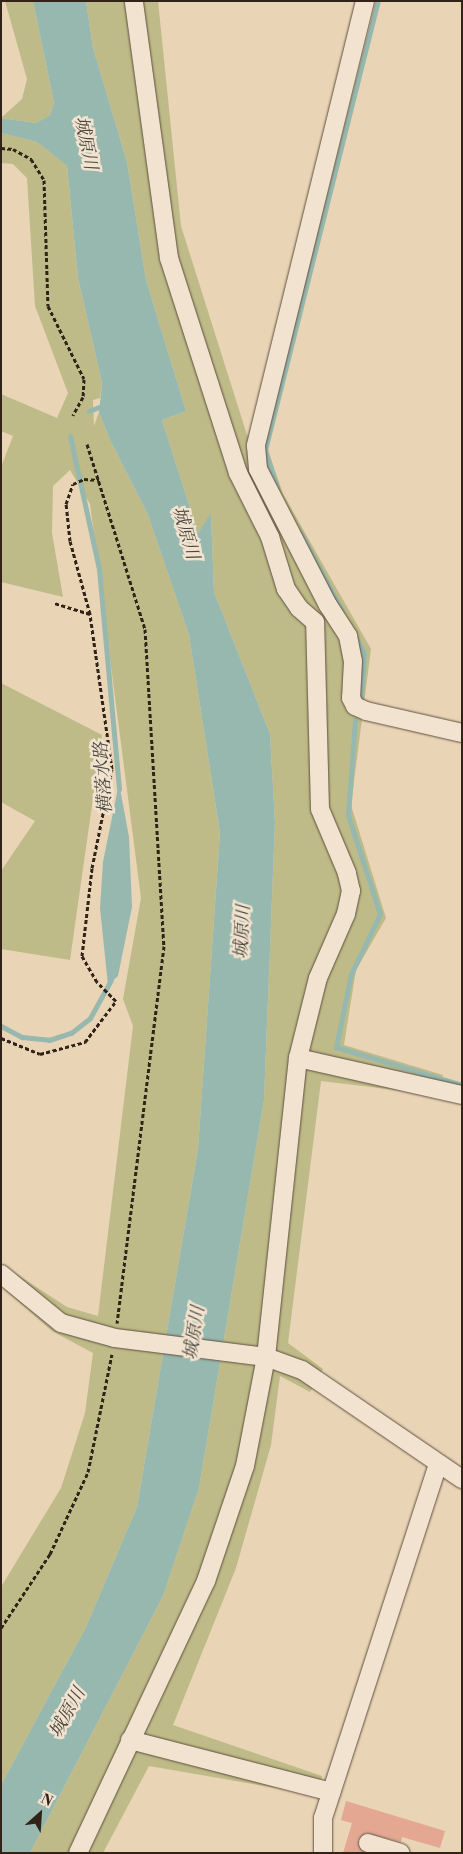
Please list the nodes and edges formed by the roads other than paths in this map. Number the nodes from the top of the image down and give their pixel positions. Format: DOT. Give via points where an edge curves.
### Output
graph roads {
  1 [pos="134,1"];
  2 [pos="365,1"];
  3 [pos="328,605"];
  4 [pos="316,622"];
  5 [pos="461,731"];
  6 [pos="298,1058"];
  7 [pos="462,1095"];
  8 [pos="1,1274"];
  9 [pos="266,1356"];
  10 [pos="438,1464"];
  11 [pos="462,1479"];
  12 [pos="130,1740"];
  13 [pos="331,1792"];
  14 [pos="368,1843"];
  15 [pos="393,1852"];
  16 [pos="78,1853"];
  17 [pos="322,1853"];
  1 -- 4 [label="street" via="169,258 238,473 270,537 286,589 299,608"];
  2 -- 3 [label="street" via="256,446 258,469"];
  3 -- 4 [label="street"];
  3 -- 5 [label="street" via="348,636 353,661 351,698 355,706"];
  4 -- 6 [label="street" via="320,809 347,873 351,891 346,914 318,978"];
  6 -- 7 [label="street"];
  6 -- 9 [label="street"];
  8 -- 9 [label="street" via="61,1323 115,1338"];
  9 -- 10 [label="street" via="302,1370"];
  9 -- 12 [label="street" via="245,1466 206,1581"];
  10 -- 11 [label="street"];
  10 -- 13 [label="street"];
  12 -- 13 [label="street"];
  12 -- 16 [label="street"];
  13 -- 17 [label="street" via="323,1818"];
  14 -- 15 [label="street"];
}
